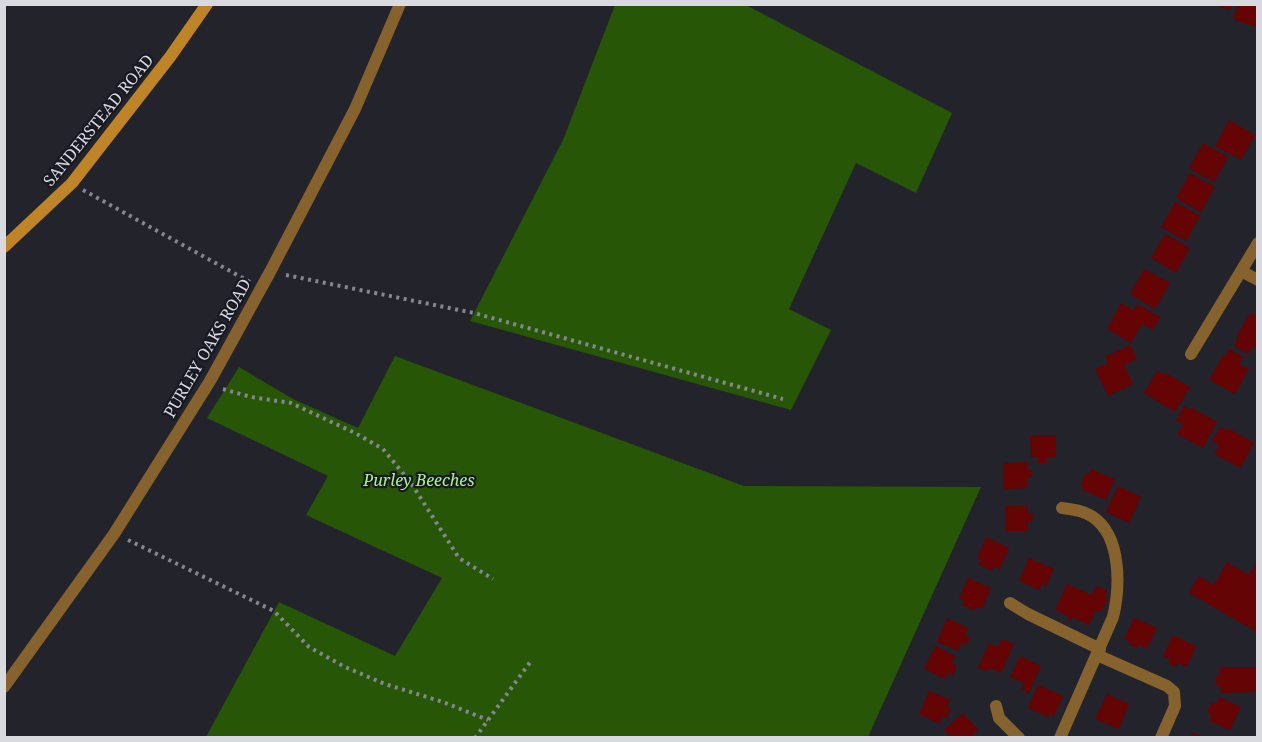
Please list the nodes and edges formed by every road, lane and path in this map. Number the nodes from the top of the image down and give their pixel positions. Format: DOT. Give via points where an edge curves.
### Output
graph roads {
  1 [pos="207,4"];
  2 [pos="400,4"];
  3 [pos="72,183"];
  4 [pos="1257,243"];
  5 [pos="4,247"];
  6 [pos="1241,271"];
  7 [pos="270,272"];
  8 [pos="1257,280"];
  9 [pos="261,288"];
  10 [pos="1191,354"];
  11 [pos="210,381"];
  12 [pos="783,399"];
  13 [pos="1062,508"];
  14 [pos="114,534"];
  15 [pos="494,579"];
  16 [pos="1010,603"];
  17 [pos="1098,652"];
  18 [pos="531,661"];
  19 [pos="4,687"];
  20 [pos="996,706"];
  21 [pos="488,720"];
  22 [pos="474,738"];
  23 [pos="1019,738"];
  24 [pos="1060,738"];
  25 [pos="1161,738"];
  1 -- 3 [label="main road, SANDERSTEAD ROAD"];
  2 -- 7 [label="street, PURLEY OAKS ROAD" via="355,109"];
  3 -- 5 [label="main road, SANDERSTEAD ROAD"];
  3 -- 9 [label="path"];
  4 -- 6 [label="street"];
  6 -- 8 [label="street"];
  6 -- 10 [label="street"];
  7 -- 9 [label="street, PURLEY OAKS ROAD"];
  7 -- 12 [label="path" via="474,313"];
  9 -- 11 [label="street, PURLEY OAKS ROAD"];
  11 -- 14 [label="street, PURLEY OAKS ROAD"];
  11 -- 15 [label="path" via="225,390 291,403 383,449 411,483 459,558"];
  13 -- 17 [label="street" via="1094,517 1112,544 1118,597"];
  14 -- 19 [label="street, PURLEY OAKS ROAD"];
  14 -- 21 [label="path" via="274,611 309,647 345,667"];
  16 -- 17 [label="street"];
  17 -- 24 [label="street"];
  17 -- 25 [label="street" via="1174,692 1175,706"];
  18 -- 21 [label="path"];
  20 -- 23 [label="street" via="999,718"];
  21 -- 22 [label="path"];
}
